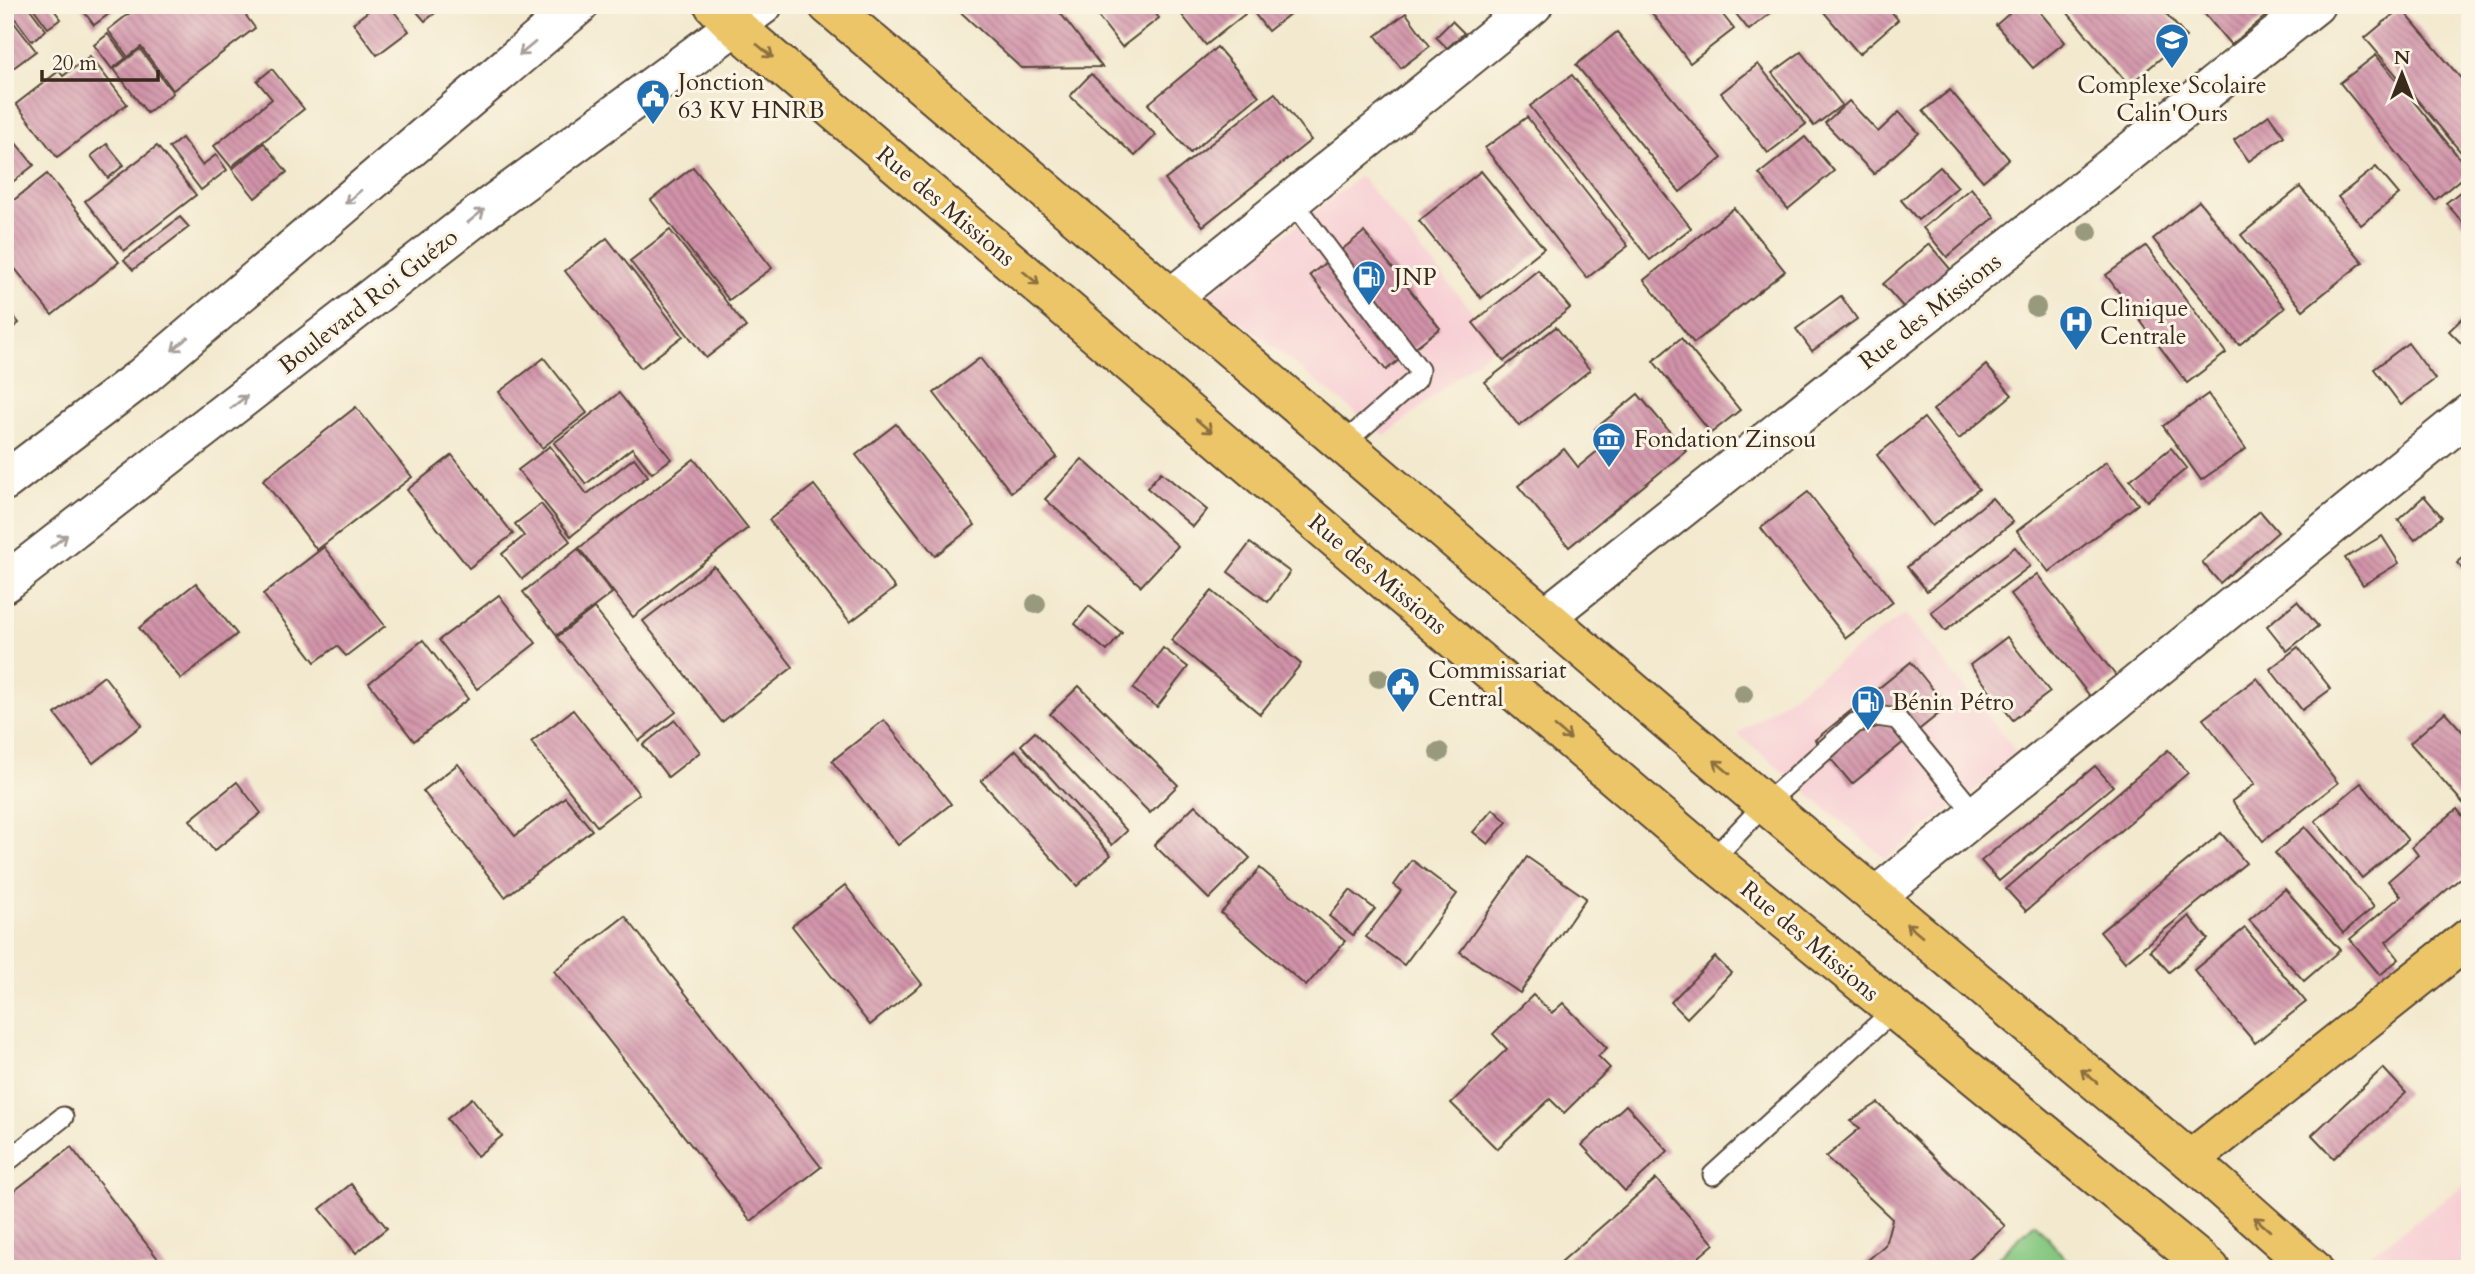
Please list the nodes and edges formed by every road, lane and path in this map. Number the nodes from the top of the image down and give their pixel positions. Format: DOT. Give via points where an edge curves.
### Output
graph roads {
  1 [pos="579,5"];
  2 [pos="828,5"];
  3 [pos="1533,5"];
  4 [pos="2315,5"];
  5 [pos="738,12"];
  6 [pos="1291,200"];
  7 [pos="1172,297"];
  8 [pos="2470,413"];
  9 [pos="1343,444"];
  10 [pos="5,481"];
  11 [pos="5,583"];
  12 [pos="1545,617"];
  13 [pos="1765,804"];
  14 [pos="1976,815"];
  15 [pos="1712,860"];
  16 [pos="1875,897"];
  17 [pos="2470,937"];
  18 [pos="1893,1011"];
  19 [pos="63,1117"];
  20 [pos="2190,1160"];
  21 [pos="5,1163"];
  22 [pos="1713,1175"];
  23 [pos="2210,1269"];
  24 [pos="2313,1269"];
  1 -- 10 [label="street, one-way" via="143,376"];
  2 -- 7 [label="main road"];
  3 -- 6 [label="street"];
  4 -- 12 [label="street, Rue des Missions"];
  11 -- 5 [label="street, Boulevard Roi Guézo, one-way"];
  5 -- 15 [label="main road, Rue des Missions, one-way"];
  6 -- 7 [label="street"];
  6 -- 9 [label="lane" via="1419,370 1418,379"];
  7 -- 9 [label="main road"];
  8 -- 14 [label="street"];
  9 -- 12 [label="main road"];
  13 -- 12 [label="main road, one-way"];
  13 -- 14 [label="lane" via="1855,723 1877,716 1897,719"];
  13 -- 15 [label="lane"];
  13 -- 16 [label="main road"];
  14 -- 16 [label="street"];
  15 -- 18 [label="main road, Rue des Missions"];
  20 -- 16 [label="main road, one-way"];
  17 -- 20 [label="main road"];
  18 -- 22 [label="lane"];
  18 -- 23 [label="main road, Rue des Missions"];
  19 -- 21 [label="lane"];
  24 -- 20 [label="main road, one-way"];
}
